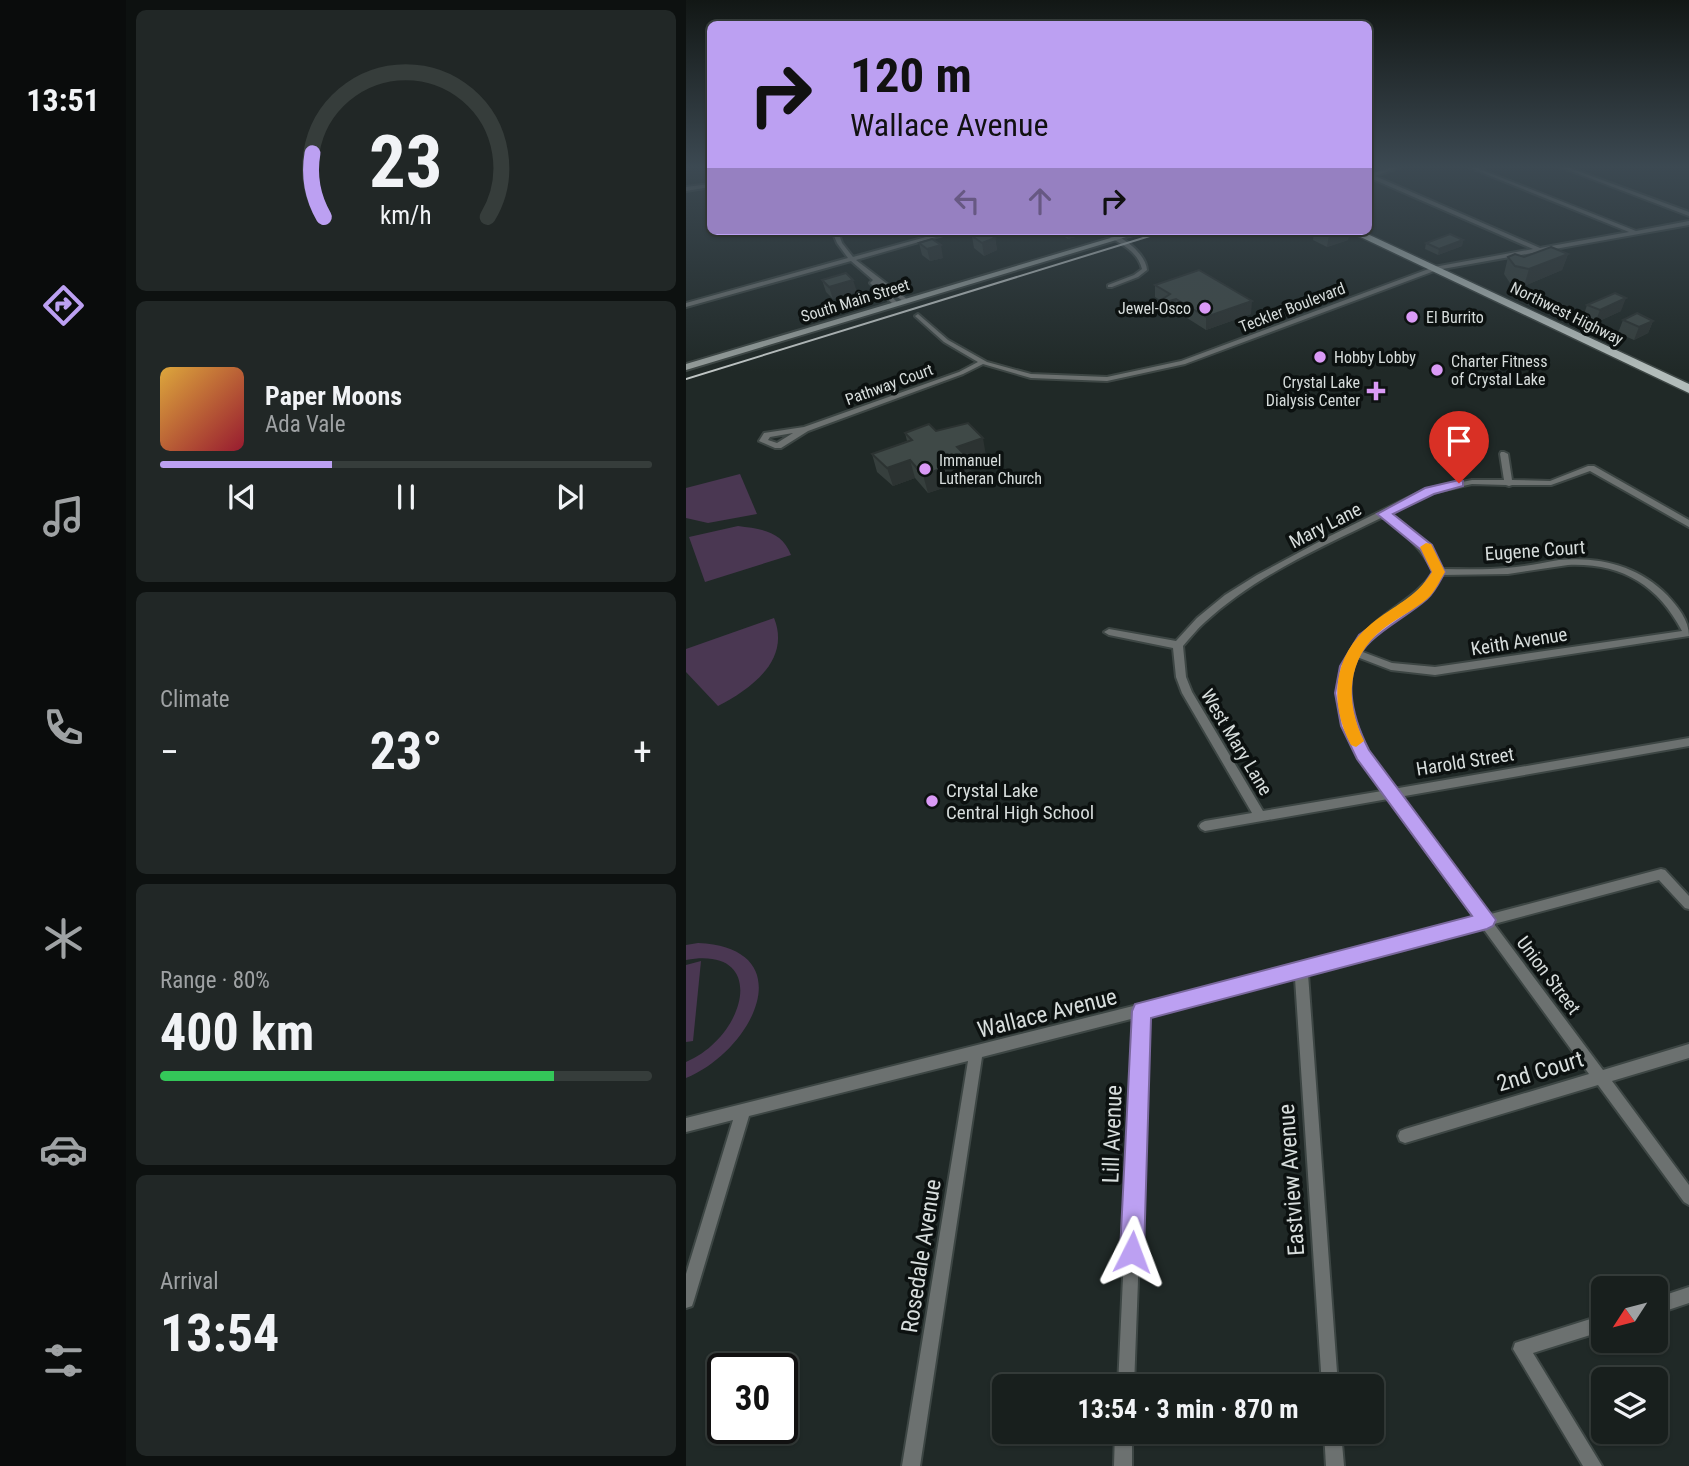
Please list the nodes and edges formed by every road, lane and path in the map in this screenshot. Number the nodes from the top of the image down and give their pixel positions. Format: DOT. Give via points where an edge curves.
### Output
graph roads {
  1 [pos="1372,234"];
  2 [pos="1504,234"];
  3 [pos="1628,234"];
  4 [pos="836,235"];
  5 [pos="940,235"];
  6 [pos="1110,235"];
  7 [pos="1118,235"];
  8 [pos="1123,235"];
  9 [pos="1363,235"];
  10 [pos="1113,237"];
  11 [pos="1394,248"];
  12 [pos="1540,250"];
  13 [pos="852,260"];
  14 [pos="1436,268"];
  15 [pos="1110,286"];
  16 [pos="900,301"];
  17 [pos="686,305"];
  18 [pos="918,316"];
  19 [pos="982,362"];
  20 [pos="686,367"];
  21 [pos="1689,389"];
  22 [pos="805,429"];
  23 [pos="1504,454"];
  24 [pos="1509,484"];
  25 [pos="1384,514"];
  26 [pos="1689,524"];
  27 [pos="1438,572"];
  28 [pos="1108,632"];
  29 [pos="1689,633"];
  30 [pos="1178,645"];
  31 [pos="1355,653"];
  32 [pos="1689,741"];
  33 [pos="1389,792"];
  34 [pos="1260,816"];
  35 [pos="1205,826"];
  36 [pos="1689,904"];
  37 [pos="1487,920"];
  38 [pos="1301,971"];
  39 [pos="1142,1011"];
  40 [pos="1689,1051"];
  41 [pos="975,1052"];
  42 [pos="1602,1076"];
  43 [pos="743,1111"];
  44 [pos="686,1125"];
  45 [pos="1405,1136"];
  46 [pos="1689,1197"];
  47 [pos="1689,1296"];
  48 [pos="686,1300"];
  49 [pos="1668,1302"];
  50 [pos="1591,1327"];
  51 [pos="1127,1374"];
  52 [pos="1328,1374"];
  53 [pos="1124,1444"];
  54 [pos="1334,1444"];
  55 [pos="911,1466"];
  56 [pos="1123,1466"];
  57 [pos="1335,1466"];
  58 [pos="1592,1466"];
  1 -- 11 [label="main road, Northwest Highway"];
  2 -- 12 [label="street"];
  3 -- 12 [label="street, Teckler Boulevard"];
  4 -- 13 [label="street" via="838,245"];
  5 -- 13 [label="street"];
  6 -- 10 [label="street"];
  7 -- 10 [label="street, South Main Street"];
  8 -- 10 [label="street, South Main Street"];
  9 -- 11 [label="main road, Northwest Highway"];
  10 -- 15 [label="street" via="1142,257 1145,268"];
  10 -- 16 [label="street, South Main Street"];
  11 -- 14 [label="main road, Northwest Highway"];
  12 -- 14 [label="street, Teckler Boulevard"];
  13 -- 16 [label="street" via="876,280 873,283"];
  13 -- 17 [label="street"];
  14 -- 19 [label="street, Teckler Boulevard" via="1146,373 1107,379 1055,378"];
  14 -- 21 [label="main road, Northwest Highway"];
  16 -- 20 [label="street, South Main Street"];
  18 -- 19 [label="street, Teckler Boulevard" via="946,341"];
  19 -- 22 [label="street, Pathway Court"];
  22 -- 22 [label="street, Pathway Court" via="778,430 763,441 778,446"];
  23 -- 24 [label="street"];
  24 -- 25 [label="street, Mary Lane" via="1459,483 1429,491"];
  24 -- 26 [label="street, Mary Lane" via="1551,483 1591,468"];
  25 -- 27 [label="street" via="1427,548"];
  25 -- 30 [label="street, Mary Lane" via="1228,596"];
  27 -- 29 [label="street, Eugene Court" via="1498,572 1576,561 1610,565 1656,587"];
  27 -- 31 [label="street, Union Street" via="1424,594 1377,626"];
  28 -- 30 [label="street"];
  29 -- 31 [label="street, Keith Avenue" via="1435,671 1391,666"];
  30 -- 34 [label="street, West Mary Lane" via="1187,693"];
  31 -- 33 [label="street, Union Street" via="1343,681 1344,706 1363,755"];
  32 -- 33 [label="street, Harold Street"];
  33 -- 34 [label="street, Harold Street"];
  33 -- 37 [label="street, Union Street"];
  34 -- 35 [label="street, Harold Street"];
  36 -- 37 [label="street, Wallace Avenue" via="1661,874"];
  37 -- 38 [label="street, Wallace Avenue"];
  37 -- 42 [label="street, Union Street"];
  38 -- 39 [label="street, Wallace Avenue"];
  38 -- 52 [label="street, Eastview Avenue"];
  39 -- 41 [label="street, Wallace Avenue"];
  39 -- 51 [label="street, Lill Avenue"];
  40 -- 42 [label="street, 2nd Court"];
  41 -- 43 [label="street, Wallace Avenue"];
  41 -- 55 [label="street, Rosedale Avenue"];
  42 -- 45 [label="street, 2nd Court"];
  42 -- 46 [label="street, Union Street"];
  43 -- 44 [label="street, Wallace Avenue"];
  43 -- 48 [label="street"];
  47 -- 49 [label="street"];
  50 -- 58 [label="street" via="1521,1349"];
  53 -- 56 [label="street"];
  54 -- 57 [label="street"];
}
